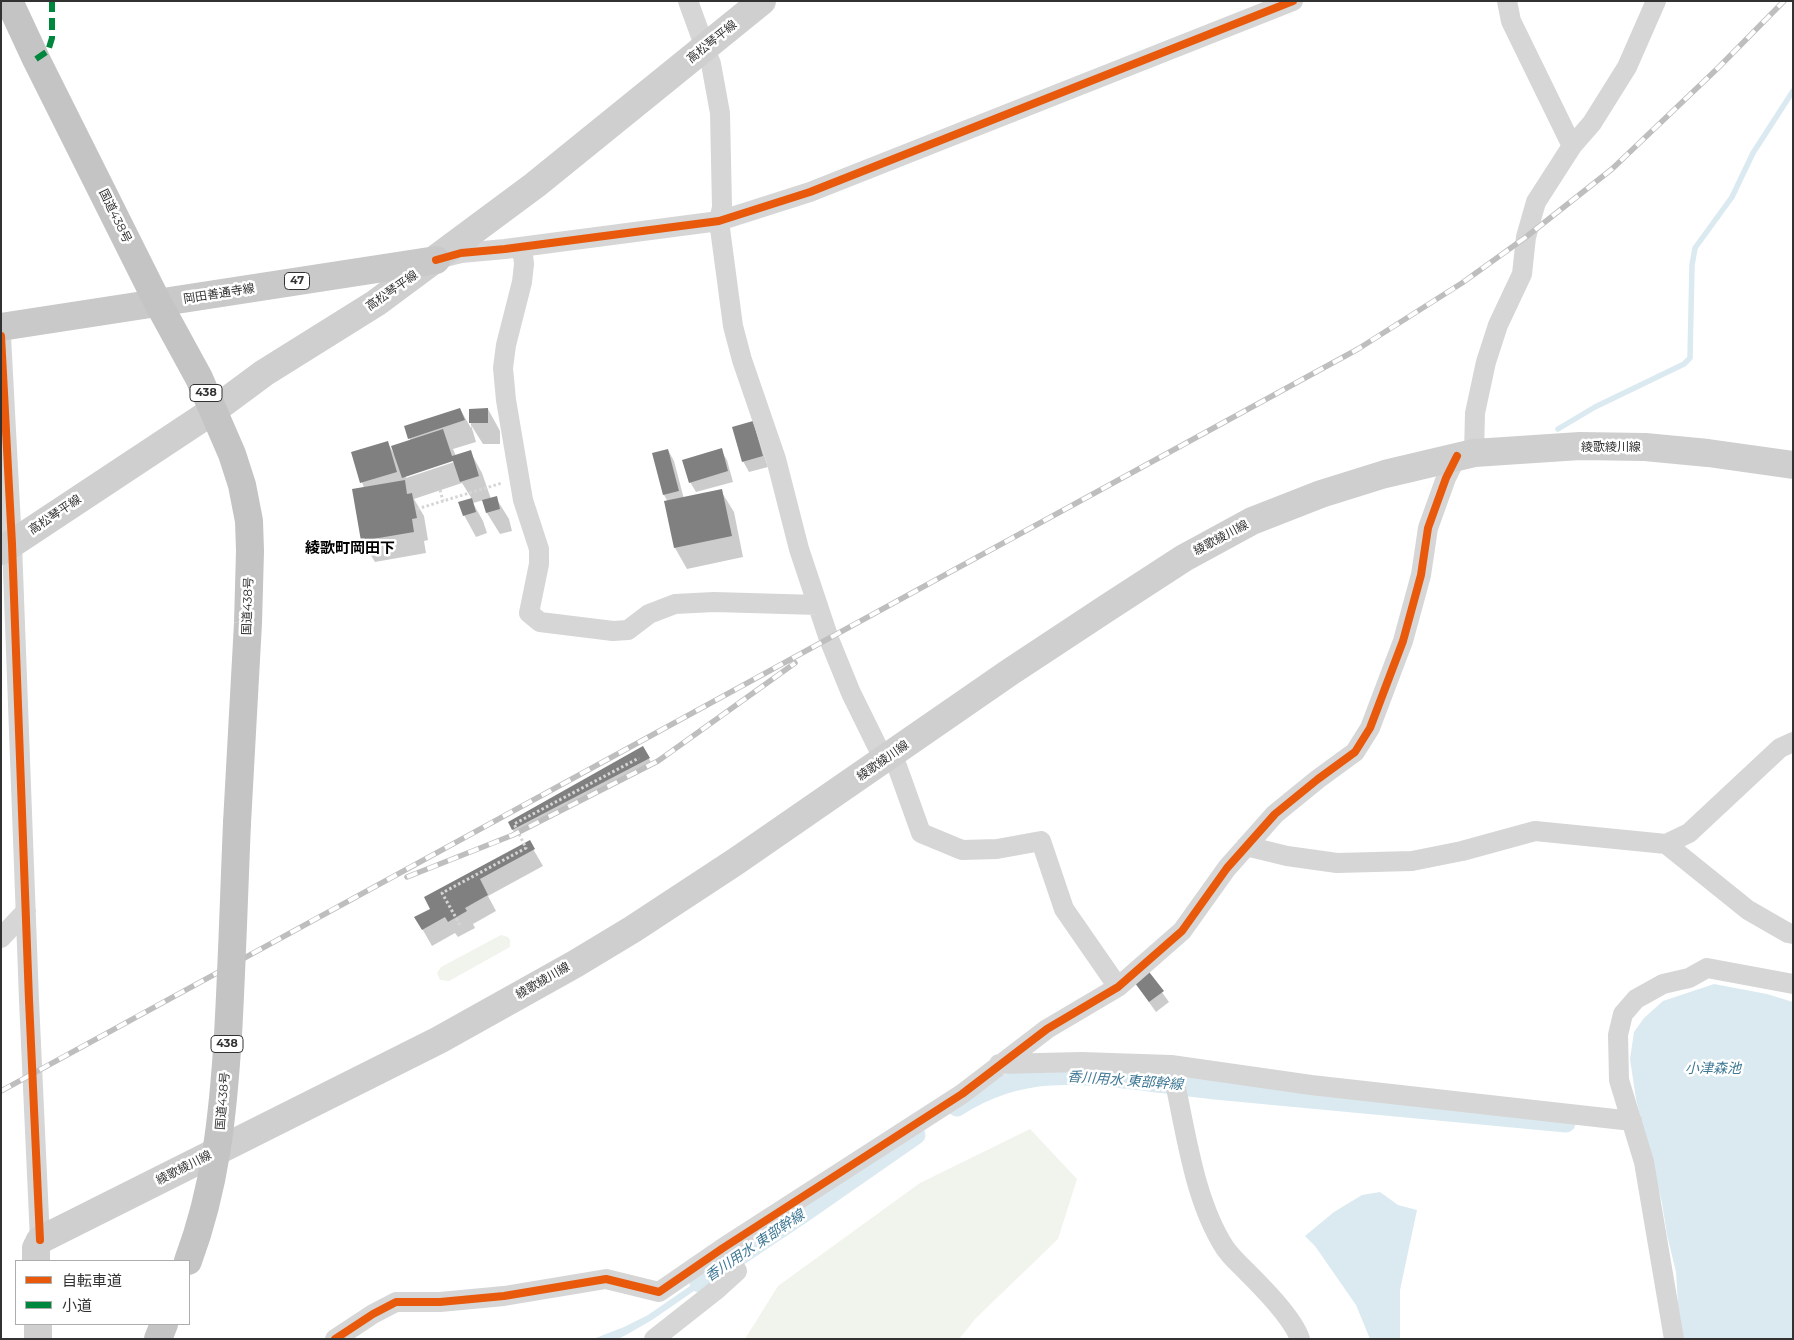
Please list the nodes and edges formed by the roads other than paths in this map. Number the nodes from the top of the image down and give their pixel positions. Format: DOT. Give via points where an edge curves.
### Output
graph roads {
  1 [pos="9,1"];
  2 [pos="688,1"];
  3 [pos="762,1"];
  4 [pos="1293,1"];
  5 [pos="1507,1"];
  6 [pos="1656,1"];
  7 [pos="704,48"];
  8 [pos="1572,146"];
  9 [pos="719,221"];
  10 [pos="522,247"];
  11 [pos="436,260"];
  12 [pos="158,303"];
  13 [pos="1,327"];
  14 [pos="1,336"];
  15 [pos="214,410"];
  16 [pos="1466,454"];
  17 [pos="1793,464"];
  18 [pos="7,548"];
  19 [pos="818,605"];
  20 [pos="1793,742"];
  21 [pos="887,758"];
  22 [pos="1666,844"];
  23 [pos="1246,846"];
  24 [pos="26,911"];
  25 [pos="1793,934"];
  26 [pos="1,938"];
  27 [pos="1793,984"];
  28 [pos="1118,987"];
  29 [pos="998,1064"];
  30 [pos="1171,1065"];
  31 [pos="1632,1121"];
  32 [pos="38,1251"];
  33 [pos="729,1257"];
  34 [pos="188,1260"];
  35 [pos="38,1325"];
  36 [pos="164,1325"];
  37 [pos="38,1339"];
  38 [pos="158,1339"];
  39 [pos="335,1339"];
  40 [pos="654,1339"];
  41 [pos="1300,1339"];
  42 [pos="1674,1339"];
  1 -- 12 [label="highway, 国道438号 / 438"];
  2 -- 7 [label="street"];
  3 -- 7 [label="main road, 高松琴平線"];
  4 -- 9 [label="street" via="810,192"];
  5 -- 8 [label="street" via="1511,21"];
  6 -- 8 [label="street" via="1627,67 1592,123"];
  7 -- 9 [label="street" via="711,64 720,113 722,208"];
  7 -- 11 [label="main road, 高松琴平線" via="535,185"];
  8 -- 16 [label="street" via="1536,202 1526,237 1522,274 1498,325 1486,362"];
  9 -- 10 [label="street"];
  9 -- 19 [label="street" via="735,334 776,459 799,548"];
  10 -- 11 [label="street" via="461,252"];
  10 -- 19 [label="street" via="522,282 503,368 523,500 539,548 529,613 540,622 613,631 628,630 649,614 675,604"];
  11 -- 12 [label="main road, 岡田善通寺線 / 47"];
  11 -- 15 [label="main road, 高松琴平線" via="376,303 264,373"];
  12 -- 13 [label="main road, 岡田善通寺線 / 47"];
  12 -- 15 [label="highway, 国道438号 / 438"];
  14 -- 18 [label="street"];
  15 -- 18 [label="main road, 高松琴平線"];
  15 -- 34 [label="highway, 国道438号 / 438, bridge" via="242,485 249,520 248,622 222,1120 207,1202"];
  16 -- 17 [label="main road, 綾歌綾川線" via="1580,446 1645,446"];
  16 -- 21 [label="main road, 綾歌綾川線" via="1321,494 1252,521 1184,558"];
  16 -- 23 [label="street" via="1446,478 1428,528 1421,575 1403,641 1370,728 1355,752 1275,814"];
  18 -- 24 [label="street"];
  19 -- 21 [label="street" via="851,693"];
  20 -- 22 [label="street" via="1780,748 1689,833"];
  21 -- 28 [label="street" via="897,766 921,833 962,850 997,849 1041,841 1064,908"];
  21 -- 32 [label="main road, 綾歌綾川線" via="633,929 566,968 439,1040"];
  22 -- 23 [label="street" via="1535,831 1412,861 1337,863"];
  22 -- 25 [label="street" via="1748,910"];
  23 -- 28 [label="street" via="1226,868 1182,931"];
  24 -- 26 [label="street"];
  24 -- 32 [label="street"];
  27 -- 31 [label="street" via="1707,968 1689,978 1663,984 1636,999 1623,1014 1618,1035 1619,1080"];
  28 -- 29 [label="street" via="1047,1029"];
  29 -- 30 [label="street"];
  29 -- 33 [label="street" via="962,1094"];
  30 -- 31 [label="street" via="1311,1085"];
  30 -- 41 [label="street" via="1186,1144 1209,1219 1225,1249 1270,1297 1298,1331"];
  31 -- 42 [label="street" via="1644,1162"];
  33 -- 39 [label="street" via="659,1292 606,1279 504,1296 396,1302"];
  33 -- 40 [label="street" via="738,1271"];
  35 -- 37 [label="main road"];
  36 -- 38 [label="highway"];
}
